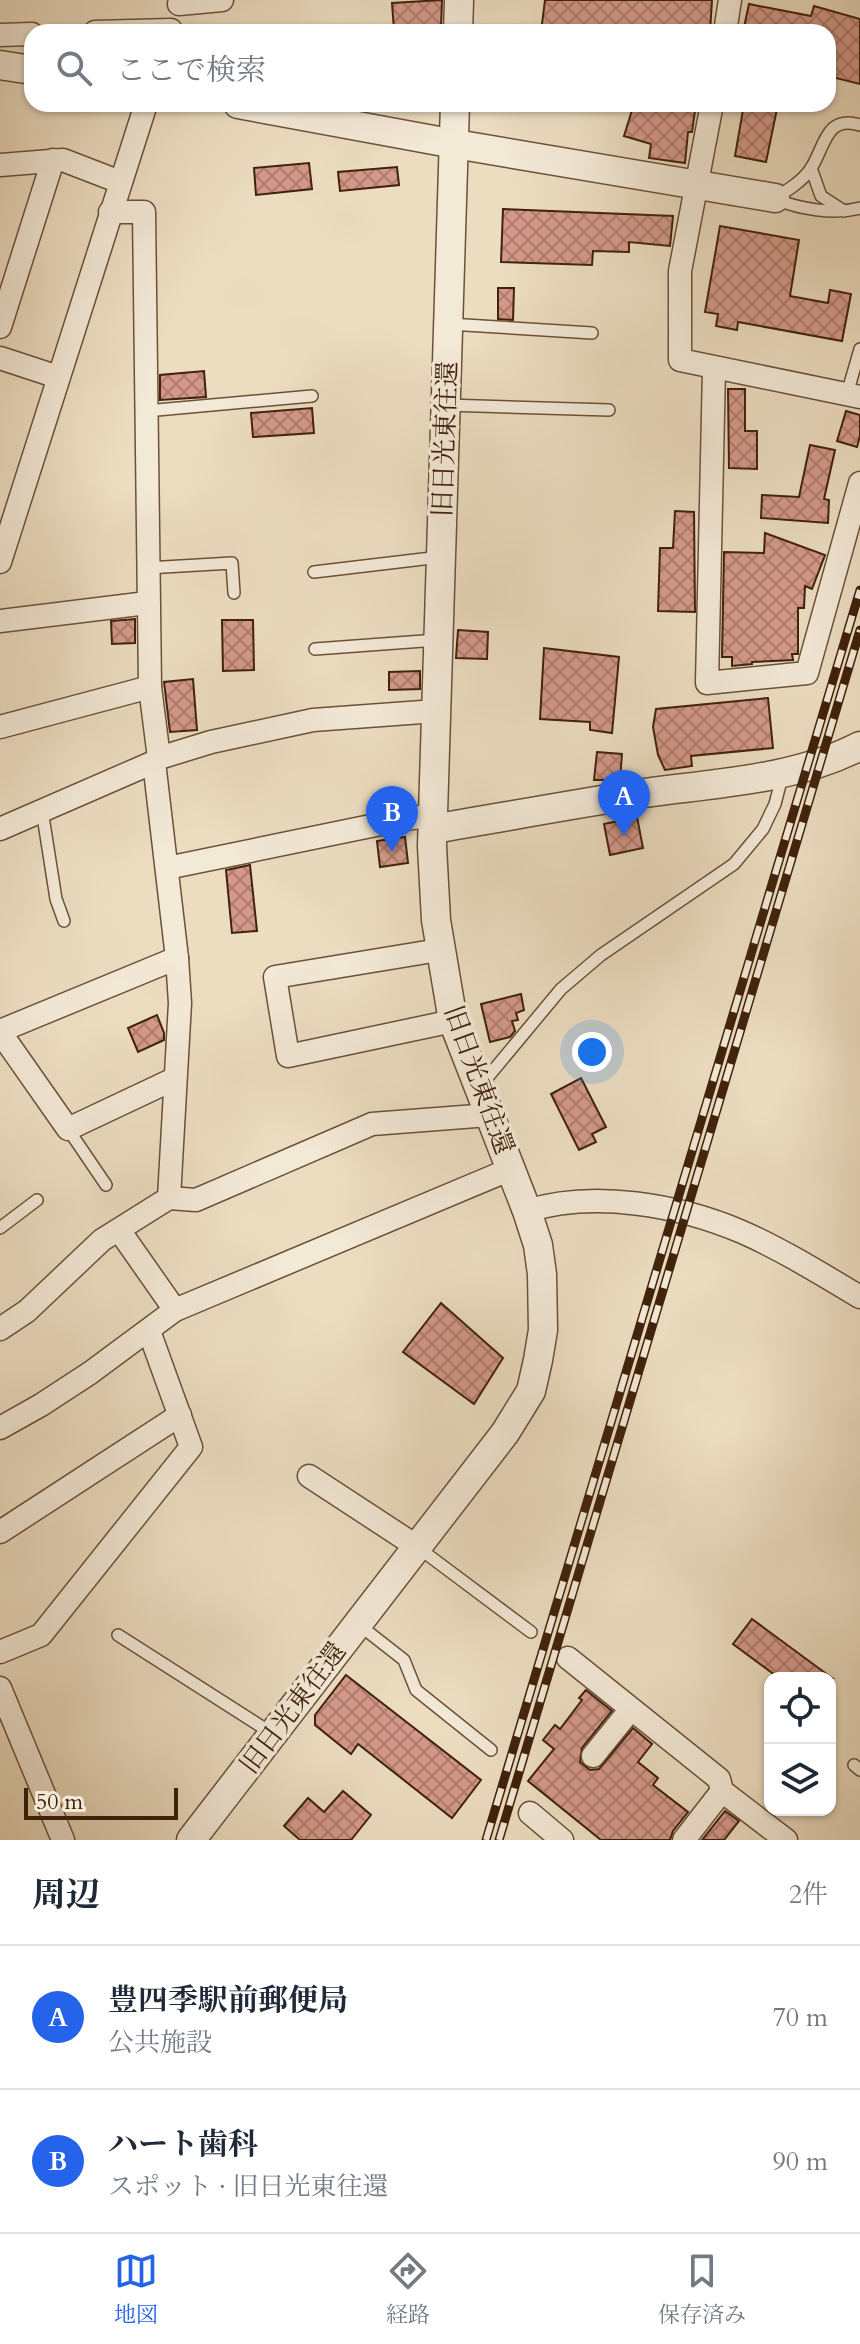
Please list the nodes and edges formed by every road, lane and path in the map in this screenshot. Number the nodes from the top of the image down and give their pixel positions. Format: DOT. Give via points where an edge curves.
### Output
graph roads {
  1 [pos="222,0"];
  2 [pos="459,0"];
  3 [pos="730,0"];
  4 [pos="180,2"];
  5 [pos="172,24"];
  6 [pos="458,24"];
  7 [pos="726,24"];
  8 [pos="24,34"];
  9 [pos="0,35"];
  10 [pos="0,65"];
  11 [pos="24,69"];
  12 [pos="143,112"];
  13 [pos="308,112"];
  14 [pos="455,112"];
  15 [pos="710,112"];
  16 [pos="860,125"];
  17 [pos="455,144"];
  18 [pos="53,160"];
  19 [pos="0,165"];
  20 [pos="811,168"];
  21 [pos="120,182"];
  22 [pos="696,187"];
  23 [pos="775,198"];
  24 [pos="860,208"];
  25 [pos="110,212"];
  26 [pos="845,212"];
  27 [pos="449,324"];
  28 [pos="0,327"];
  29 [pos="592,333"];
  30 [pos="860,349"];
  31 [pos="0,358"];
  32 [pos="714,369"];
  33 [pos="58,377"];
  34 [pos="312,396"];
  35 [pos="854,396"];
  36 [pos="446,405"];
  37 [pos="609,410"];
  38 [pos="146,411"];
  39 [pos="860,483"];
  40 [pos="2,552"];
  41 [pos="441,557"];
  42 [pos="147,568"];
  43 [pos="314,572"];
  44 [pos="234,593"];
  45 [pos="147,603"];
  46 [pos="0,621"];
  47 [pos="438,640"];
  48 [pos="315,649"];
  49 [pos="150,687"];
  50 [pos="436,711"];
  51 [pos="0,727"];
  52 [pos="860,746"];
  53 [pos="156,760"];
  54 [pos="783,773"];
  55 [pos="42,810"];
  56 [pos="433,822"];
  57 [pos="0,829"];
  58 [pos="167,868"];
  59 [pos="64,921"];
  60 [pos="439,950"];
  61 [pos="177,958"];
  62 [pos="453,1021"];
  63 [pos="0,1031"];
  64 [pos="174,1079"];
  65 [pos="479,1088"];
  66 [pos="489,1115"];
  67 [pos="68,1129"];
  68 [pos="511,1169"];
  69 [pos="106,1185"];
  70 [pos="169,1198"];
  71 [pos="37,1200"];
  72 [pos="527,1211"];
  73 [pos="0,1228"];
  74 [pos="119,1230"];
  75 [pos="860,1297"];
  76 [pos="175,1310"];
  77 [pos="0,1329"];
  78 [pos="149,1331"];
  79 [pos="180,1415"];
  80 [pos="0,1428"];
  81 [pos="309,1476"];
  82 [pos="0,1532"];
  83 [pos="416,1546"];
  84 [pos="357,1623"];
  85 [pos="531,1632"];
  86 [pos="118,1635"];
  87 [pos="0,1652"];
  88 [pos="568,1658"];
  89 [pos="0,1688"];
  90 [pos="631,1709"];
  91 [pos="273,1734"];
  92 [pos="491,1750"];
  93 [pos="593,1756"];
  94 [pos="722,1791"];
  95 [pos="530,1813"];
  96 [pos="63,1840"];
  97 [pos="191,1840"];
  98 [pos="562,1840"];
  99 [pos="684,1840"];
  100 [pos="786,1840"];
  1 -- 4 [label="street"];
  2 -- 6 [label="street"];
  3 -- 7 [label="street"];
  4 -- 5 [label="street"];
  8 -- 9 [label="street"];
  10 -- 11 [label="street"];
  12 -- 21 [label="street"];
  13 -- 17 [label="street"];
  14 -- 17 [label="street, 旧日光東往還"];
  15 -- 22 [label="street"];
  16 -- 20 [label="lane" via="849,122 827,132"];
  17 -- 22 [label="street"];
  17 -- 27 [label="street, 旧日光東往還"];
  18 -- 19 [label="street"];
  18 -- 21 [label="street"];
  18 -- 28 [label="street"];
  20 -- 23 [label="lane"];
  20 -- 26 [label="lane" via="821,196"];
  21 -- 25 [label="street"];
  22 -- 23 [label="street"];
  22 -- 32 [label="street" via="680,271 680,360"];
  23 -- 26 [label="lane" via="793,206"];
  24 -- 26 [label="lane"];
  25 -- 33 [label="street"];
  25 -- 38 [label="street" via="144,212"];
  27 -- 29 [label="lane"];
  27 -- 36 [label="street, 旧日光東往還"];
  30 -- 35 [label="lane"];
  31 -- 33 [label="street"];
  32 -- 35 [label="street"];
  32 -- 39 [label="street" via="707,683 807,673"];
  33 -- 40 [label="street"];
  34 -- 38 [label="lane"];
  36 -- 37 [label="lane"];
  36 -- 41 [label="street, 旧日光東往還"];
  38 -- 42 [label="street"];
  41 -- 43 [label="lane"];
  41 -- 47 [label="street, 旧日光東往還"];
  42 -- 44 [label="lane" via="232,563"];
  42 -- 45 [label="street"];
  45 -- 46 [label="street"];
  45 -- 49 [label="street"];
  47 -- 48 [label="lane"];
  47 -- 50 [label="street, 旧日光東往還"];
  49 -- 51 [label="street"];
  49 -- 53 [label="street"];
  50 -- 53 [label="street" via="313,720"];
  50 -- 56 [label="street, 旧日光東往還"];
  52 -- 54 [label="street" via="833,760"];
  53 -- 55 [label="street"];
  53 -- 58 [label="street"];
  54 -- 56 [label="street"];
  54 -- 65 [label="lane" via="763,829 734,864 571,981"];
  55 -- 57 [label="street"];
  55 -- 59 [label="lane"];
  56 -- 58 [label="street" via="400,820"];
  56 -- 60 [label="street, 旧日光東往還"];
  58 -- 61 [label="street"];
  60 -- 62 [label="street, 旧日光東往還"];
  60 -- 62 [label="street" via="275,977 288,1056"];
  61 -- 63 [label="street"];
  61 -- 64 [label="street" via="180,1003"];
  62 -- 65 [label="street, 旧日光東往還"];
  63 -- 67 [label="street"];
  64 -- 67 [label="street"];
  64 -- 70 [label="street"];
  65 -- 66 [label="street, 旧日光東往還"];
  66 -- 68 [label="street, 旧日光東往還"];
  66 -- 70 [label="street" via="372,1124 196,1200"];
  67 -- 69 [label="lane"];
  68 -- 72 [label="street, 旧日光東往還"];
  68 -- 76 [label="street"];
  70 -- 74 [label="street"];
  71 -- 73 [label="lane"];
  72 -- 75 [label="street" via="620,1201 674,1210 742,1232"];
  72 -- 83 [label="street, 旧日光東往還" via="538,1245 543,1303 531,1391 505,1433"];
  74 -- 76 [label="street"];
  74 -- 77 [label="street"];
  76 -- 78 [label="street"];
  78 -- 79 [label="street"];
  78 -- 80 [label="street"];
  79 -- 82 [label="street"];
  79 -- 87 [label="street" via="191,1447 41,1635"];
  81 -- 83 [label="street"];
  83 -- 84 [label="street, 旧日光東往還"];
  83 -- 85 [label="lane"];
  84 -- 91 [label="street, 旧日光東往還"];
  84 -- 92 [label="lane" via="404,1660 416,1690"];
  86 -- 91 [label="lane"];
  88 -- 90 [label="street"];
  89 -- 96 [label="street"];
  90 -- 93 [label="street"];
  90 -- 94 [label="street" via="719,1779"];
  91 -- 97 [label="street, 旧日光東往還"];
  94 -- 99 [label="street"];
  94 -- 100 [label="street"];
  95 -- 98 [label="street"];
}
